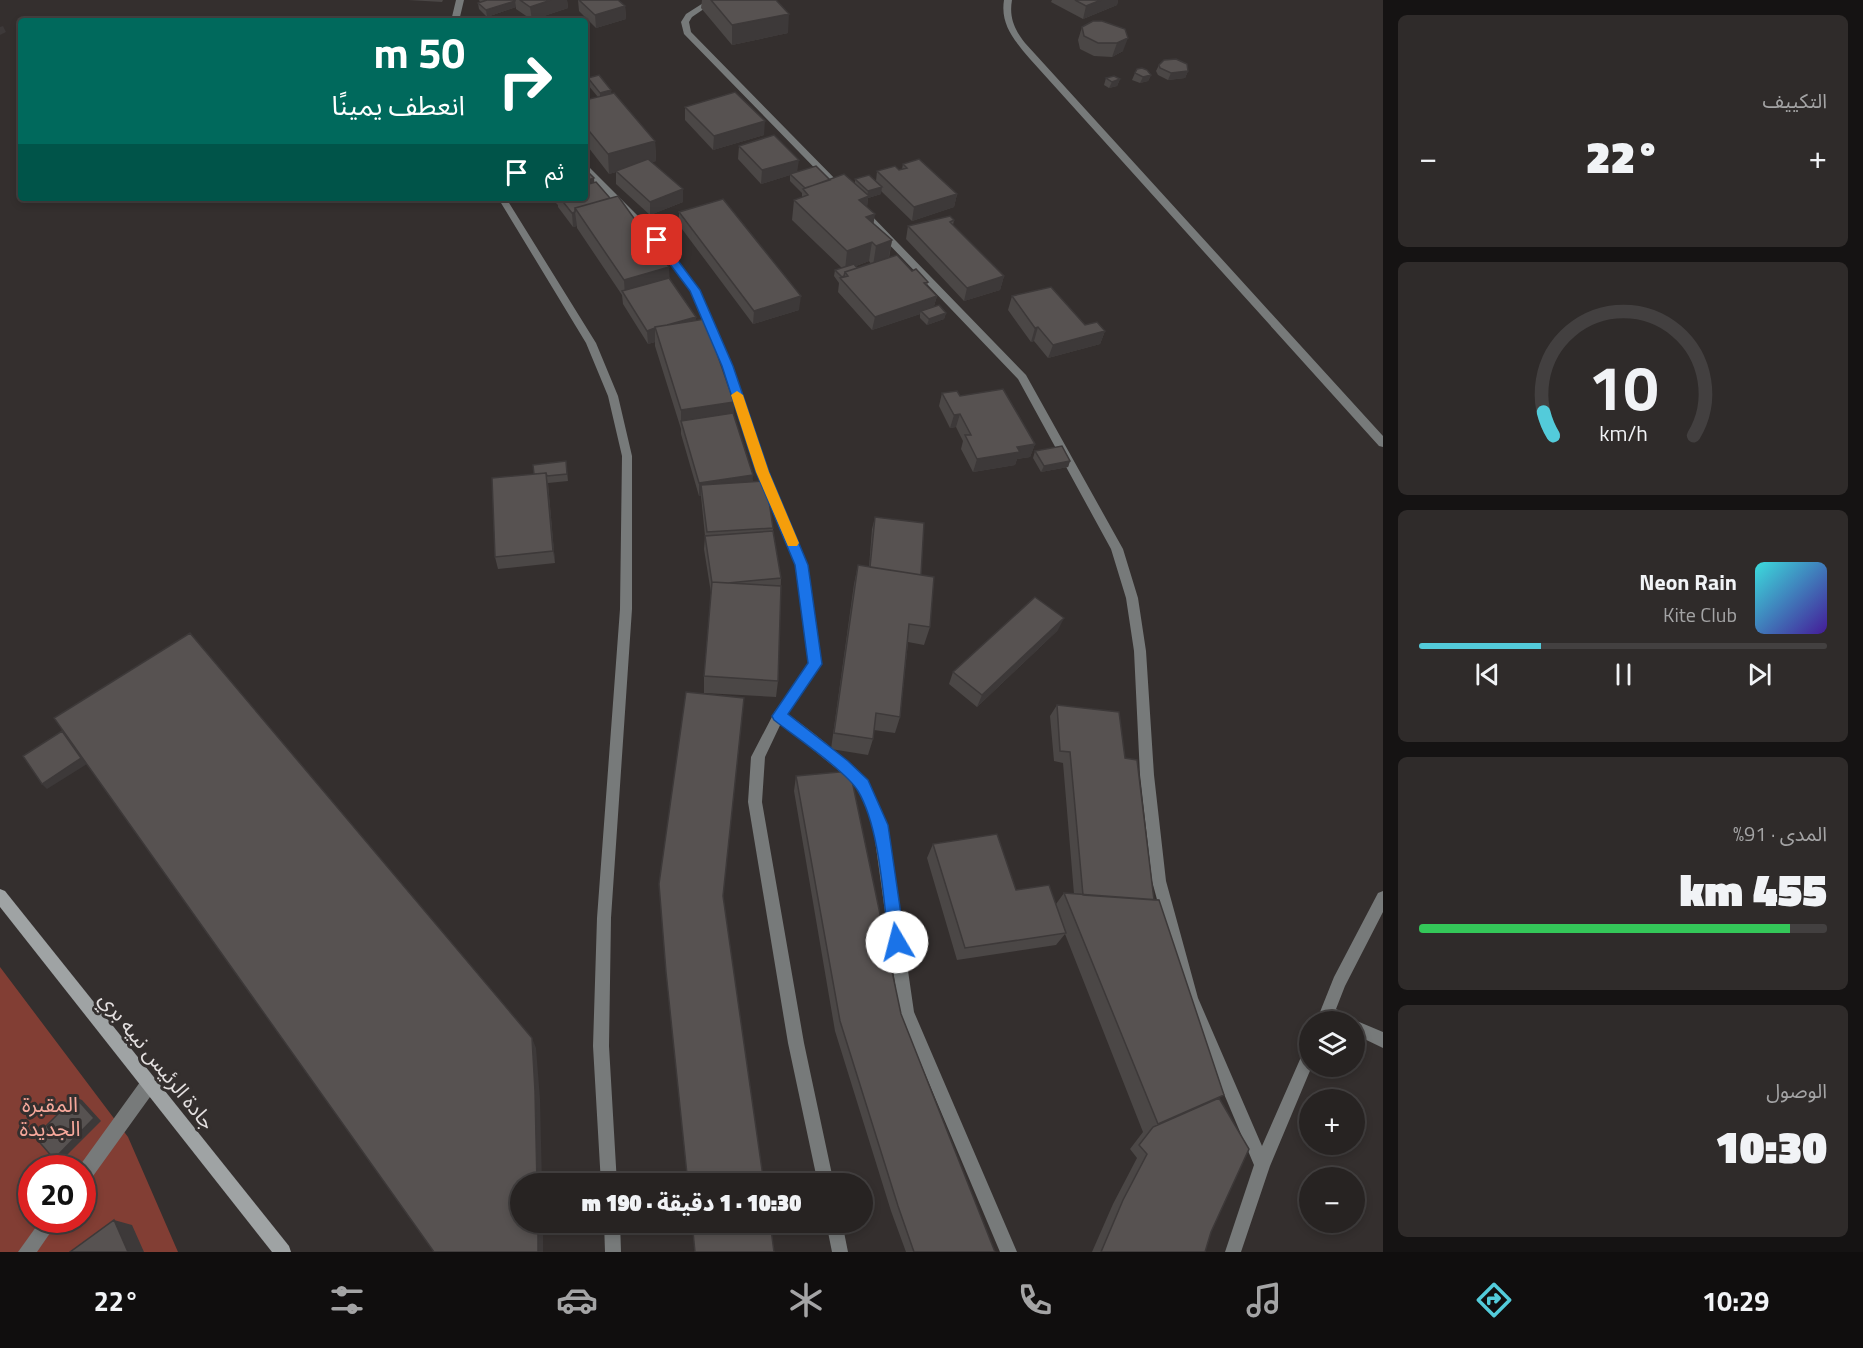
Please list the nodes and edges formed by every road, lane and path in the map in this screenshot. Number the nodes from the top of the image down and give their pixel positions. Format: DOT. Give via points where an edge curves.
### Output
graph roads {
  1 [pos="460,0"];
  2 [pos="712,0"];
  3 [pos="1008,0"];
  4 [pos="456,18"];
  5 [pos="588,171"];
  6 [pos="504,201"];
  7 [pos="1383,443"];
  8 [pos="779,716"];
  9 [pos="0,896"];
  10 [pos="1383,898"];
  11 [pos="1327,1011"];
  12 [pos="1365,1031"];
  13 [pos="1383,1040"];
  14 [pos="1300,1077"];
  15 [pos="149,1084"];
  16 [pos="96,1158"];
  17 [pos="1262,1165"];
  18 [pos="608,1173"];
  19 [pos="824,1173"];
  20 [pos="41,1233"];
  21 [pos="612,1233"];
  22 [pos="836,1233"];
  23 [pos="26,1252"];
  24 [pos="284,1252"];
  25 [pos="613,1252"];
  26 [pos="840,1252"];
  27 [pos="1010,1252"];
  28 [pos="1233,1252"];
  1 -- 4 [label="street"];
  2 -- 17 [label="street" via="689,16 685,22 687,32 1022,377 1117,549 1132,598 1140,651 1159,881 1191,999"];
  3 -- 7 [label="street" via="1005,15 1012,31 1033,57"];
  5 -- 8 [label="street" via="657,240 694,290 728,366 763,472 801,565 815,664"];
  6 -- 18 [label="street" via="591,343 613,396 627,456 626,609 603,929 601,1046"];
  8 -- 19 [label="street" via="758,757 755,802 796,1042"];
  8 -- 27 [label="street" via="863,785 880,825 907,1012"];
  9 -- 15 [label="main road, جادة الرئيس نبيه بري"];
  10 -- 11 [label="street"];
  12 -- 13 [label="street"];
  14 -- 17 [label="street"];
  15 -- 16 [label="street"];
  15 -- 24 [label="main road, جادة الرئيس نبيه بري"];
  17 -- 28 [label="street"];
  20 -- 23 [label="street"];
  21 -- 25 [label="street"];
  22 -- 26 [label="street"];
}
